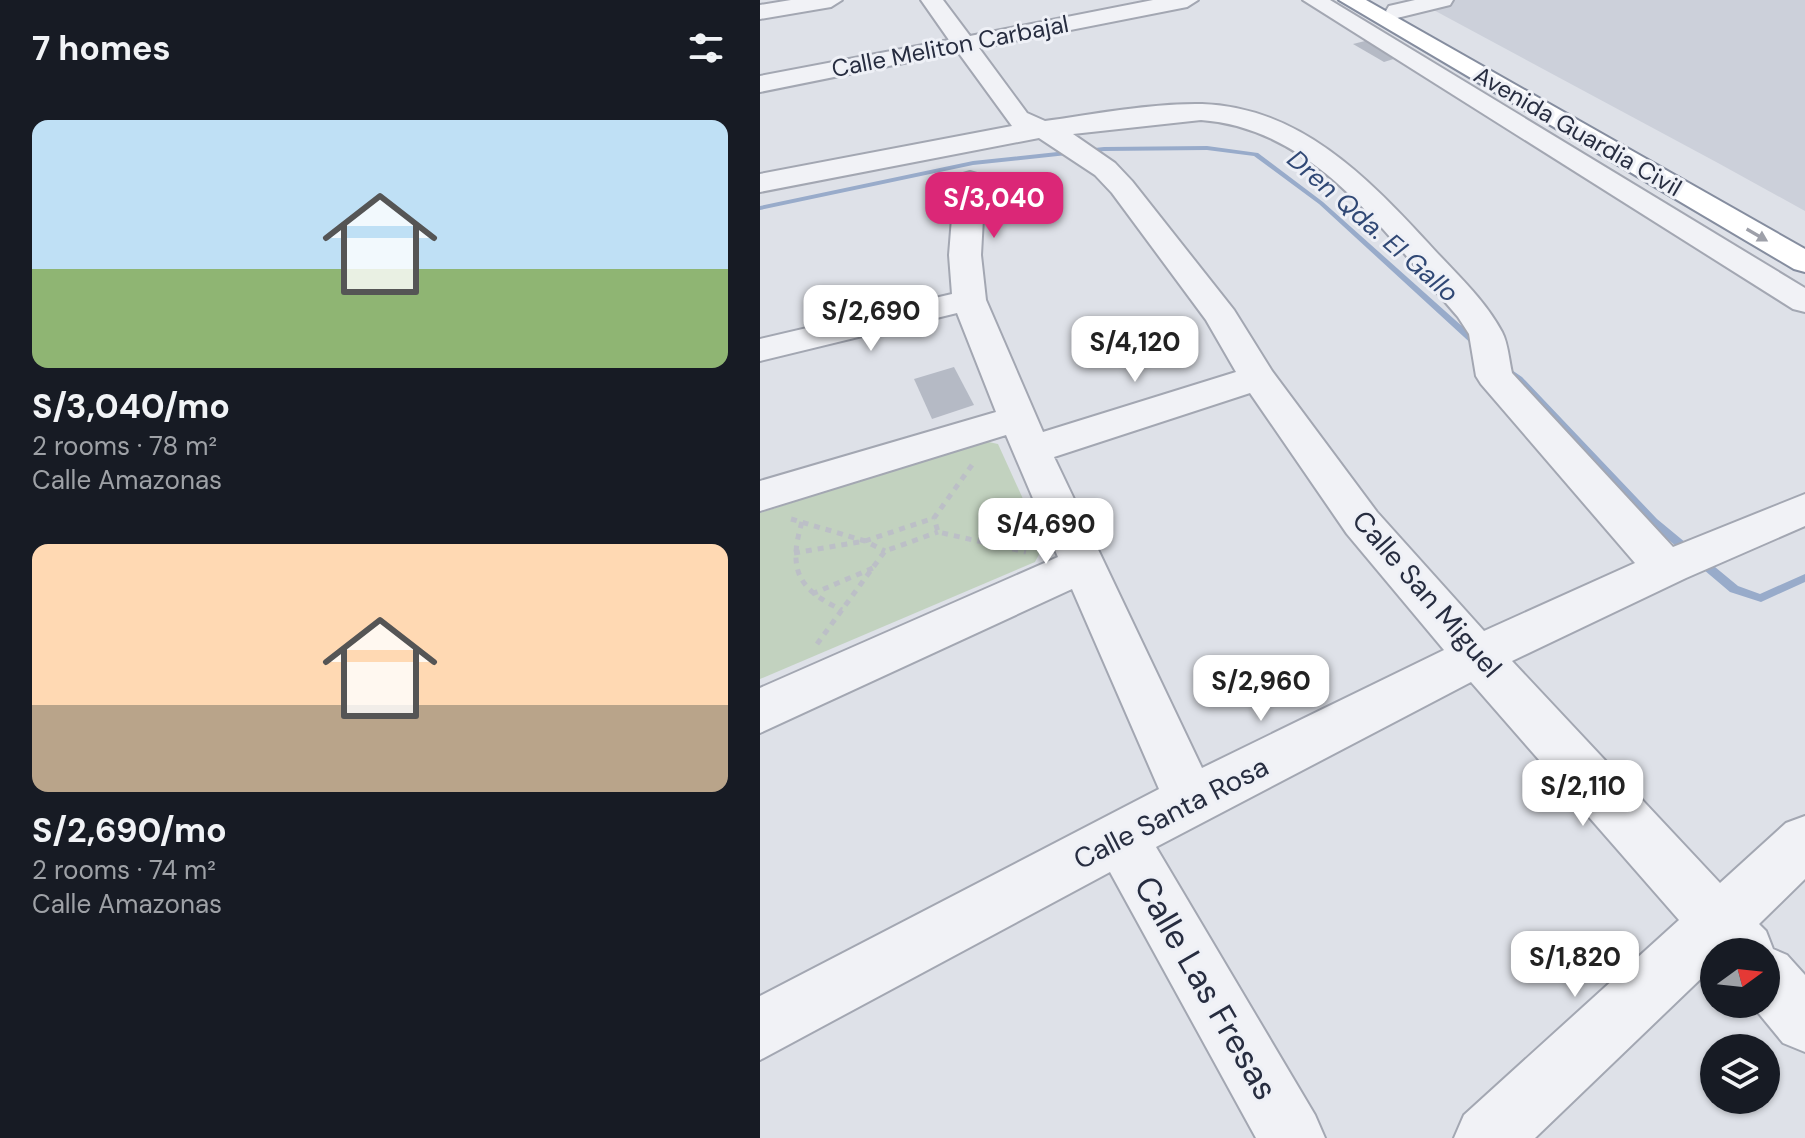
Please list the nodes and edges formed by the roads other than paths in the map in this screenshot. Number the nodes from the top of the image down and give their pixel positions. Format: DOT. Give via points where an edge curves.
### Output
graph roads {
  1 [pos="932,0"];
  2 [pos="1187,0"];
  3 [pos="1314,0"];
  4 [pos="1350,0"];
  5 [pos="1442,0"];
  6 [pos="821,1"];
  7 [pos="760,12"];
  8 [pos="1378,14"];
  9 [pos="965,43"];
  10 [pos="760,84"];
  11 [pos="1497,98"];
  12 [pos="1039,128"];
  13 [pos="970,181"];
  14 [pos="760,183"];
  15 [pos="1805,238"];
  16 [pos="1805,262"];
  17 [pos="969,300"];
  18 [pos="1805,302"];
  19 [pos="760,350"];
  20 [pos="1258,378"];
  21 [pos="1025,434"];
  22 [pos="769,506"];
  23 [pos="1805,509"];
  24 [pos="1083,565"];
  25 [pos="1665,567"];
  26 [pos="1478,653"];
  27 [pos="760,711"];
  28 [pos="1191,802"];
  29 [pos="1121,838"];
  30 [pos="1805,842"];
  31 [pos="1733,938"];
  32 [pos="1700,965"];
  33 [pos="1780,992"];
  34 [pos="1805,1021"];
  35 [pos="760,1029"];
  36 [pos="1292,1138"];
  37 [pos="1487,1138"];
  1 -- 9 [label="street, Calle San Miguel"];
  2 -- 9 [label="street, Calle Meliton Carbajal"];
  3 -- 8 [label="street"];
  4 -- 8 [label="highway, Avenida Guardia Civil"];
  5 -- 8 [label="street"];
  6 -- 7 [label="street"];
  8 -- 11 [label="street"];
  8 -- 15 [label="highway, Avenida Guardia Civil"];
  9 -- 10 [label="street, Calle Meliton Carbajal"];
  9 -- 12 [label="street, Calle San Miguel" via="1018,119"];
  11 -- 16 [label="highway, Avenida Guardia Civil, one-way"];
  11 -- 18 [label="street"];
  12 -- 14 [label="street"];
  12 -- 20 [label="street, Calle San Miguel" via="1105,169 1222,317"];
  12 -- 25 [label="street" via="1203,112 1253,121 1291,136 1342,173 1471,311 1486,334 1494,376"];
  13 -- 17 [label="street" via="965,255"];
  17 -- 19 [label="street"];
  17 -- 21 [label="street"];
  20 -- 21 [label="street"];
  20 -- 26 [label="street, Calle San Miguel" via="1362,523"];
  21 -- 22 [label="street"];
  21 -- 24 [label="street"];
  23 -- 25 [label="street, Calle Santa Rosa"];
  24 -- 27 [label="street"];
  24 -- 28 [label="street"];
  25 -- 26 [label="street, Calle Santa Rosa"];
  26 -- 28 [label="street, Calle Santa Rosa"];
  26 -- 31 [label="street, Calle San Miguel"];
  28 -- 29 [label="street, Calle Santa Rosa"];
  29 -- 35 [label="street, Calle Santa Rosa"];
  29 -- 36 [label="street, Calle Las Fresas"];
  30 -- 31 [label="street"];
  32 -- 37 [label="street"];
  33 -- 34 [label="street"];
}
